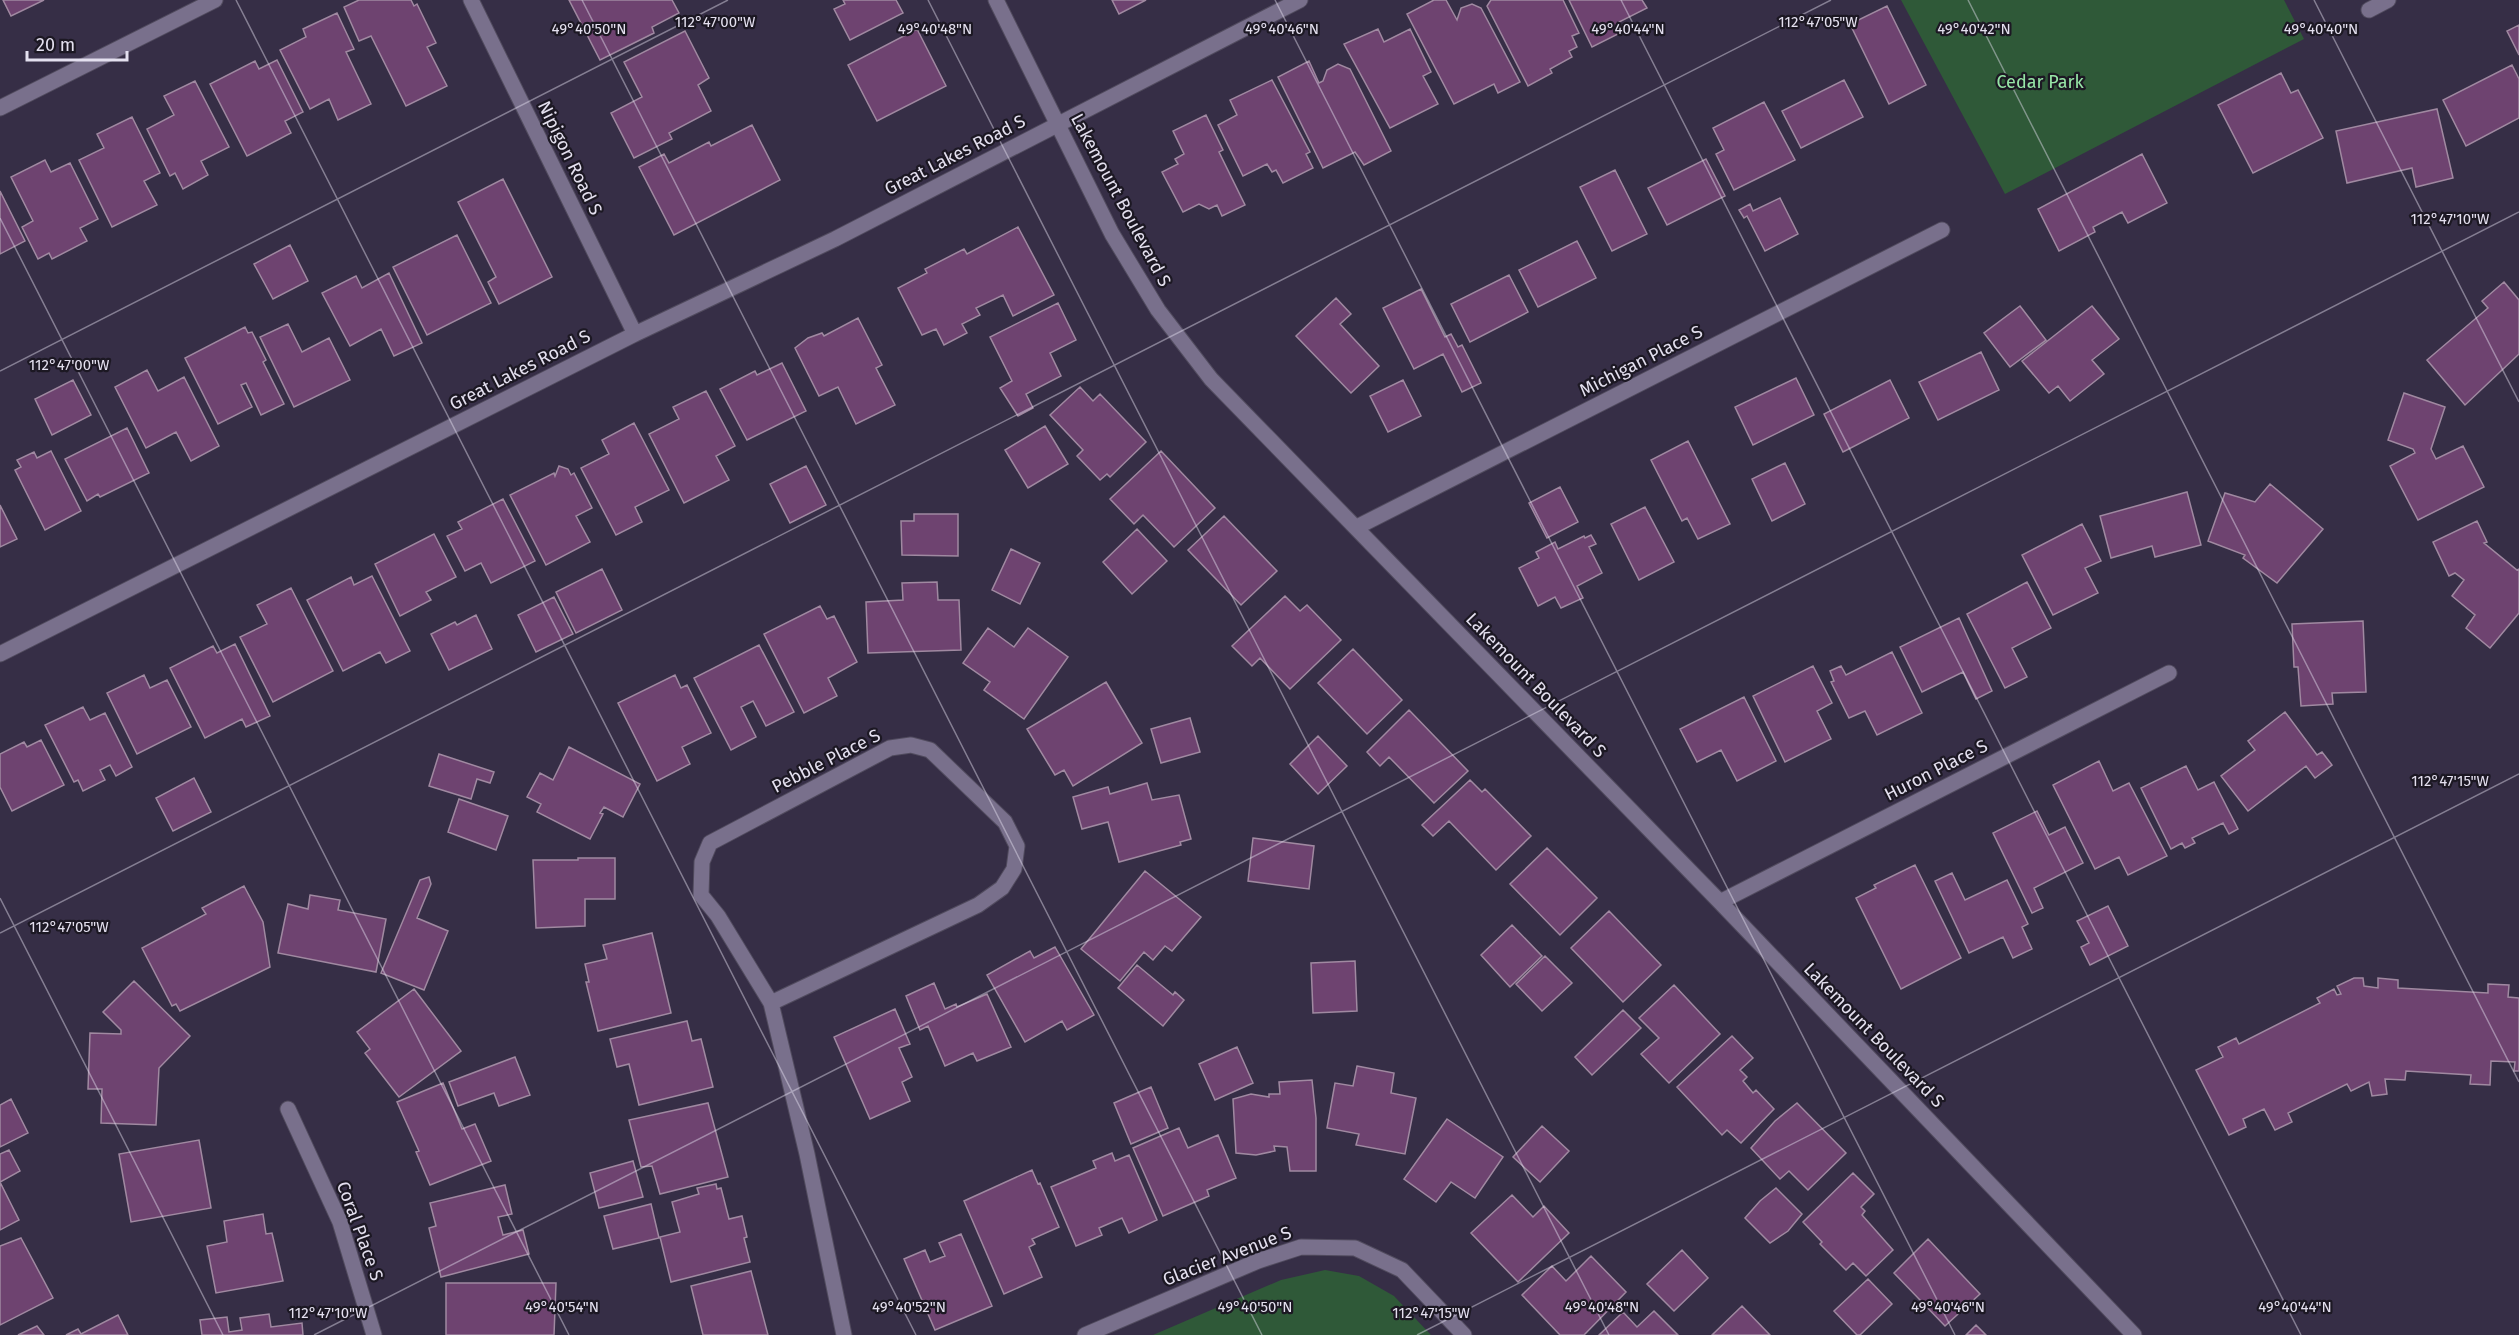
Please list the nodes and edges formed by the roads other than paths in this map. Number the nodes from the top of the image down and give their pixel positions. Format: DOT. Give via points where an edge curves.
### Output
graph roads {
  1 [pos="215,0"];
  2 [pos="471,0"];
  3 [pos="996,0"];
  4 [pos="1300,0"];
  5 [pos="2388,0"];
  6 [pos="2369,10"];
  7 [pos="0,108"];
  8 [pos="1058,123"];
  9 [pos="1942,231"];
  10 [pos="634,334"];
  11 [pos="1357,527"];
  12 [pos="0,654"];
  13 [pos="2169,673"];
  14 [pos="1720,902"];
  15 [pos="771,1003"];
  16 [pos="288,1109"];
  17 [pos="374,1335"];
  18 [pos="844,1335"];
  19 [pos="1086,1335"];
  20 [pos="1464,1335"];
  21 [pos="2134,1335"];
  1 -- 7 [label="street"];
  2 -- 10 [label="street, Nipigon Road S"];
  3 -- 8 [label="street, Lakemount Boulevard S"];
  4 -- 8 [label="street, Great Lakes Road S"];
  5 -- 6 [label="street"];
  8 -- 10 [label="street, Great Lakes Road S" via="835,239"];
  8 -- 11 [label="street, Lakemount Boulevard S" via="1112,234 1158,310 1211,379"];
  9 -- 11 [label="street, Michigan Place S"];
  10 -- 12 [label="street, Great Lakes Road S"];
  11 -- 14 [label="street, Lakemount Boulevard S"];
  13 -- 14 [label="street, Huron Place S"];
  14 -- 21 [label="street, Lakemount Boulevard S"];
  15 -- 15 [label="street, Pebble Place S" via="701,895 702,862 710,843 890,748 911,745 930,750 1005,822 1017,846 1014,869 1002,888 978,905"];
  15 -- 18 [label="street, Pebble Place S"];
  16 -- 17 [label="street, Coral Place S" via="340,1222"];
  19 -- 20 [label="street, Glacier Avenue S" via="1258,1261 1301,1247 1355,1248 1402,1270"];
}
